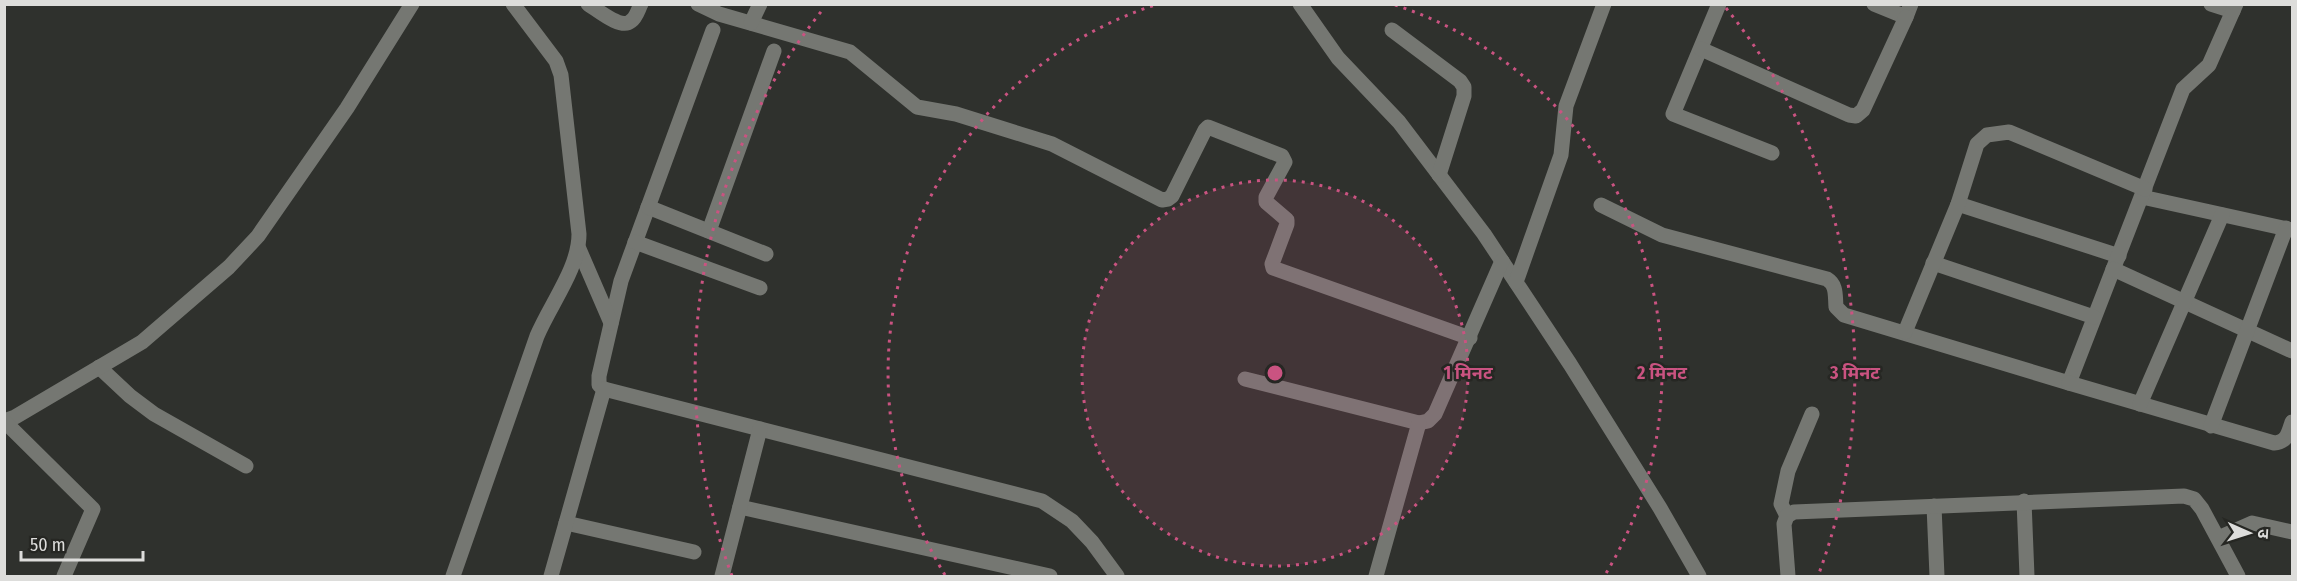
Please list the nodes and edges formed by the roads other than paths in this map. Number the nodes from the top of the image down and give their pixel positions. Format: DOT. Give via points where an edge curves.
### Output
graph roads {
  1 [pos="412,4"];
  2 [pos="513,4"];
  3 [pos="588,4"];
  4 [pos="641,4"];
  5 [pos="698,4"];
  6 [pos="760,4"];
  7 [pos="1604,4"];
  8 [pos="1719,4"];
  9 [pos="1874,4"];
  10 [pos="2211,4"];
  11 [pos="1308,8"];
  12 [pos="2235,8"];
  13 [pos="1908,11"];
  14 [pos="751,23"];
  15 [pos="713,30"];
  16 [pos="1392,30"];
  17 [pos="1701,49"];
  18 [pos="774,51"];
  19 [pos="1772,153"];
  20 [pos="1439,175"];
  21 [pos="2143,193"];
  22 [pos="1958,204"];
  23 [pos="1601,205"];
  24 [pos="648,207"];
  25 [pos="2222,214"];
  26 [pos="2289,229"];
  27 [pos="709,231"];
  28 [pos="635,242"];
  29 [pos="579,249"];
  30 [pos="766,254"];
  31 [pos="1502,261"];
  32 [pos="1934,263"];
  33 [pos="2116,263"];
  34 [pos="1516,282"];
  35 [pos="760,288"];
  36 [pos="2185,303"];
  37 [pos="2094,317"];
  38 [pos="611,324"];
  39 [pos="1905,332"];
  40 [pos="2246,332"];
  41 [pos="1470,338"];
  42 [pos="2292,351"];
  43 [pos="99,367"];
  44 [pos="1245,379"];
  45 [pos="2069,382"];
  46 [pos="604,389"];
  47 [pos="2140,404"];
  48 [pos="1812,414"];
  49 [pos="4,421"];
  50 [pos="2292,422"];
  51 [pos="1419,423"];
  52 [pos="2211,426"];
  53 [pos="760,429"];
  54 [pos="246,466"];
  55 [pos="2024,501"];
  56 [pos="1934,506"];
  57 [pos="740,507"];
  58 [pos="1787,516"];
  59 [pos="566,523"];
  60 [pos="2292,532"];
  61 [pos="2218,538"];
  62 [pos="694,552"];
  63 [pos="64,576"];
  64 [pos="453,576"];
  65 [pos="551,576"];
  66 [pos="722,576"];
  67 [pos="1050,576"];
  68 [pos="1117,576"];
  69 [pos="1376,576"];
  70 [pos="1700,576"];
  71 [pos="1788,576"];
  72 [pos="1937,576"];
  73 [pos="2027,576"];
  74 [pos="2238,576"];
  1 -- 43 [label="street" via="347,108 258,236 229,267 142,342"];
  2 -- 29 [label="street" via="556,61 561,75"];
  3 -- 4 [label="street" via="620,23 627,23 633,20"];
  5 -- 14 [label="street"];
  6 -- 14 [label="street"];
  7 -- 34 [label="street" via="1566,106 1562,155"];
  8 -- 17 [label="street"];
  9 -- 13 [label="street"];
  10 -- 12 [label="street"];
  11 -- 20 [label="street" via="1338,58 1399,122"];
  12 -- 21 [label="street" via="2209,65 2183,89"];
  13 -- 17 [label="street" via="1863,110 1856,116"];
  14 -- 41 [label="street" via="845,49 917,107 956,114 1052,144 1162,200 1172,196 1208,127 1282,156 1285,162 1266,197 1268,206 1287,220 1273,268"];
  15 -- 24 [label="street"];
  16 -- 20 [label="street" via="1464,87"];
  17 -- 19 [label="street" via="1673,114"];
  18 -- 27 [label="street"];
  20 -- 31 [label="street"];
  21 -- 22 [label="street" via="2009,132 1999,132 1987,135 1977,144"];
  21 -- 25 [label="street"];
  21 -- 33 [label="street"];
  22 -- 32 [label="street"];
  22 -- 33 [label="street"];
  23 -- 39 [label="street" via="1662,235 1827,279 1833,282 1839,312"];
  24 -- 27 [label="street"];
  24 -- 28 [label="street"];
  25 -- 26 [label="street"];
  25 -- 36 [label="street"];
  26 -- 40 [label="street"];
  27 -- 30 [label="street"];
  28 -- 35 [label="street"];
  28 -- 38 [label="street"];
  29 -- 38 [label="street"];
  29 -- 64 [label="street" via="537,336"];
  31 -- 34 [label="street"];
  31 -- 41 [label="street"];
  32 -- 37 [label="street"];
  32 -- 39 [label="street"];
  33 -- 36 [label="street"];
  33 -- 37 [label="street"];
  34 -- 70 [label="street"];
  36 -- 40 [label="street"];
  36 -- 47 [label="street"];
  37 -- 45 [label="street"];
  38 -- 46 [label="street" via="599,376 599,385"];
  39 -- 45 [label="street"];
  40 -- 42 [label="street"];
  40 -- 52 [label="street"];
  41 -- 51 [label="street" via="1435,414"];
  43 -- 49 [label="street"];
  43 -- 54 [label="street" via="154,414"];
  44 -- 51 [label="street"];
  45 -- 47 [label="street"];
  46 -- 53 [label="street"];
  46 -- 59 [label="street"];
  47 -- 52 [label="street"];
  48 -- 58 [label="street" via="1788,471 1781,504"];
  49 -- 63 [label="street" via="93,508"];
  50 -- 52 [label="street" via="2286,438 2274,443"];
  51 -- 69 [label="street"];
  53 -- 57 [label="street"];
  53 -- 68 [label="street" via="1042,501 1072,521"];
  55 -- 56 [label="street"];
  55 -- 61 [label="street" via="2184,496 2194,499"];
  55 -- 73 [label="street"];
  56 -- 58 [label="street" via="1794,512"];
  56 -- 72 [label="street"];
  57 -- 66 [label="street"];
  57 -- 67 [label="street"];
  58 -- 71 [label="street" via="1784,524"];
  59 -- 62 [label="street"];
  59 -- 65 [label="street"];
  60 -- 61 [label="street" via="2252,523"];
  61 -- 74 [label="street"];
}
